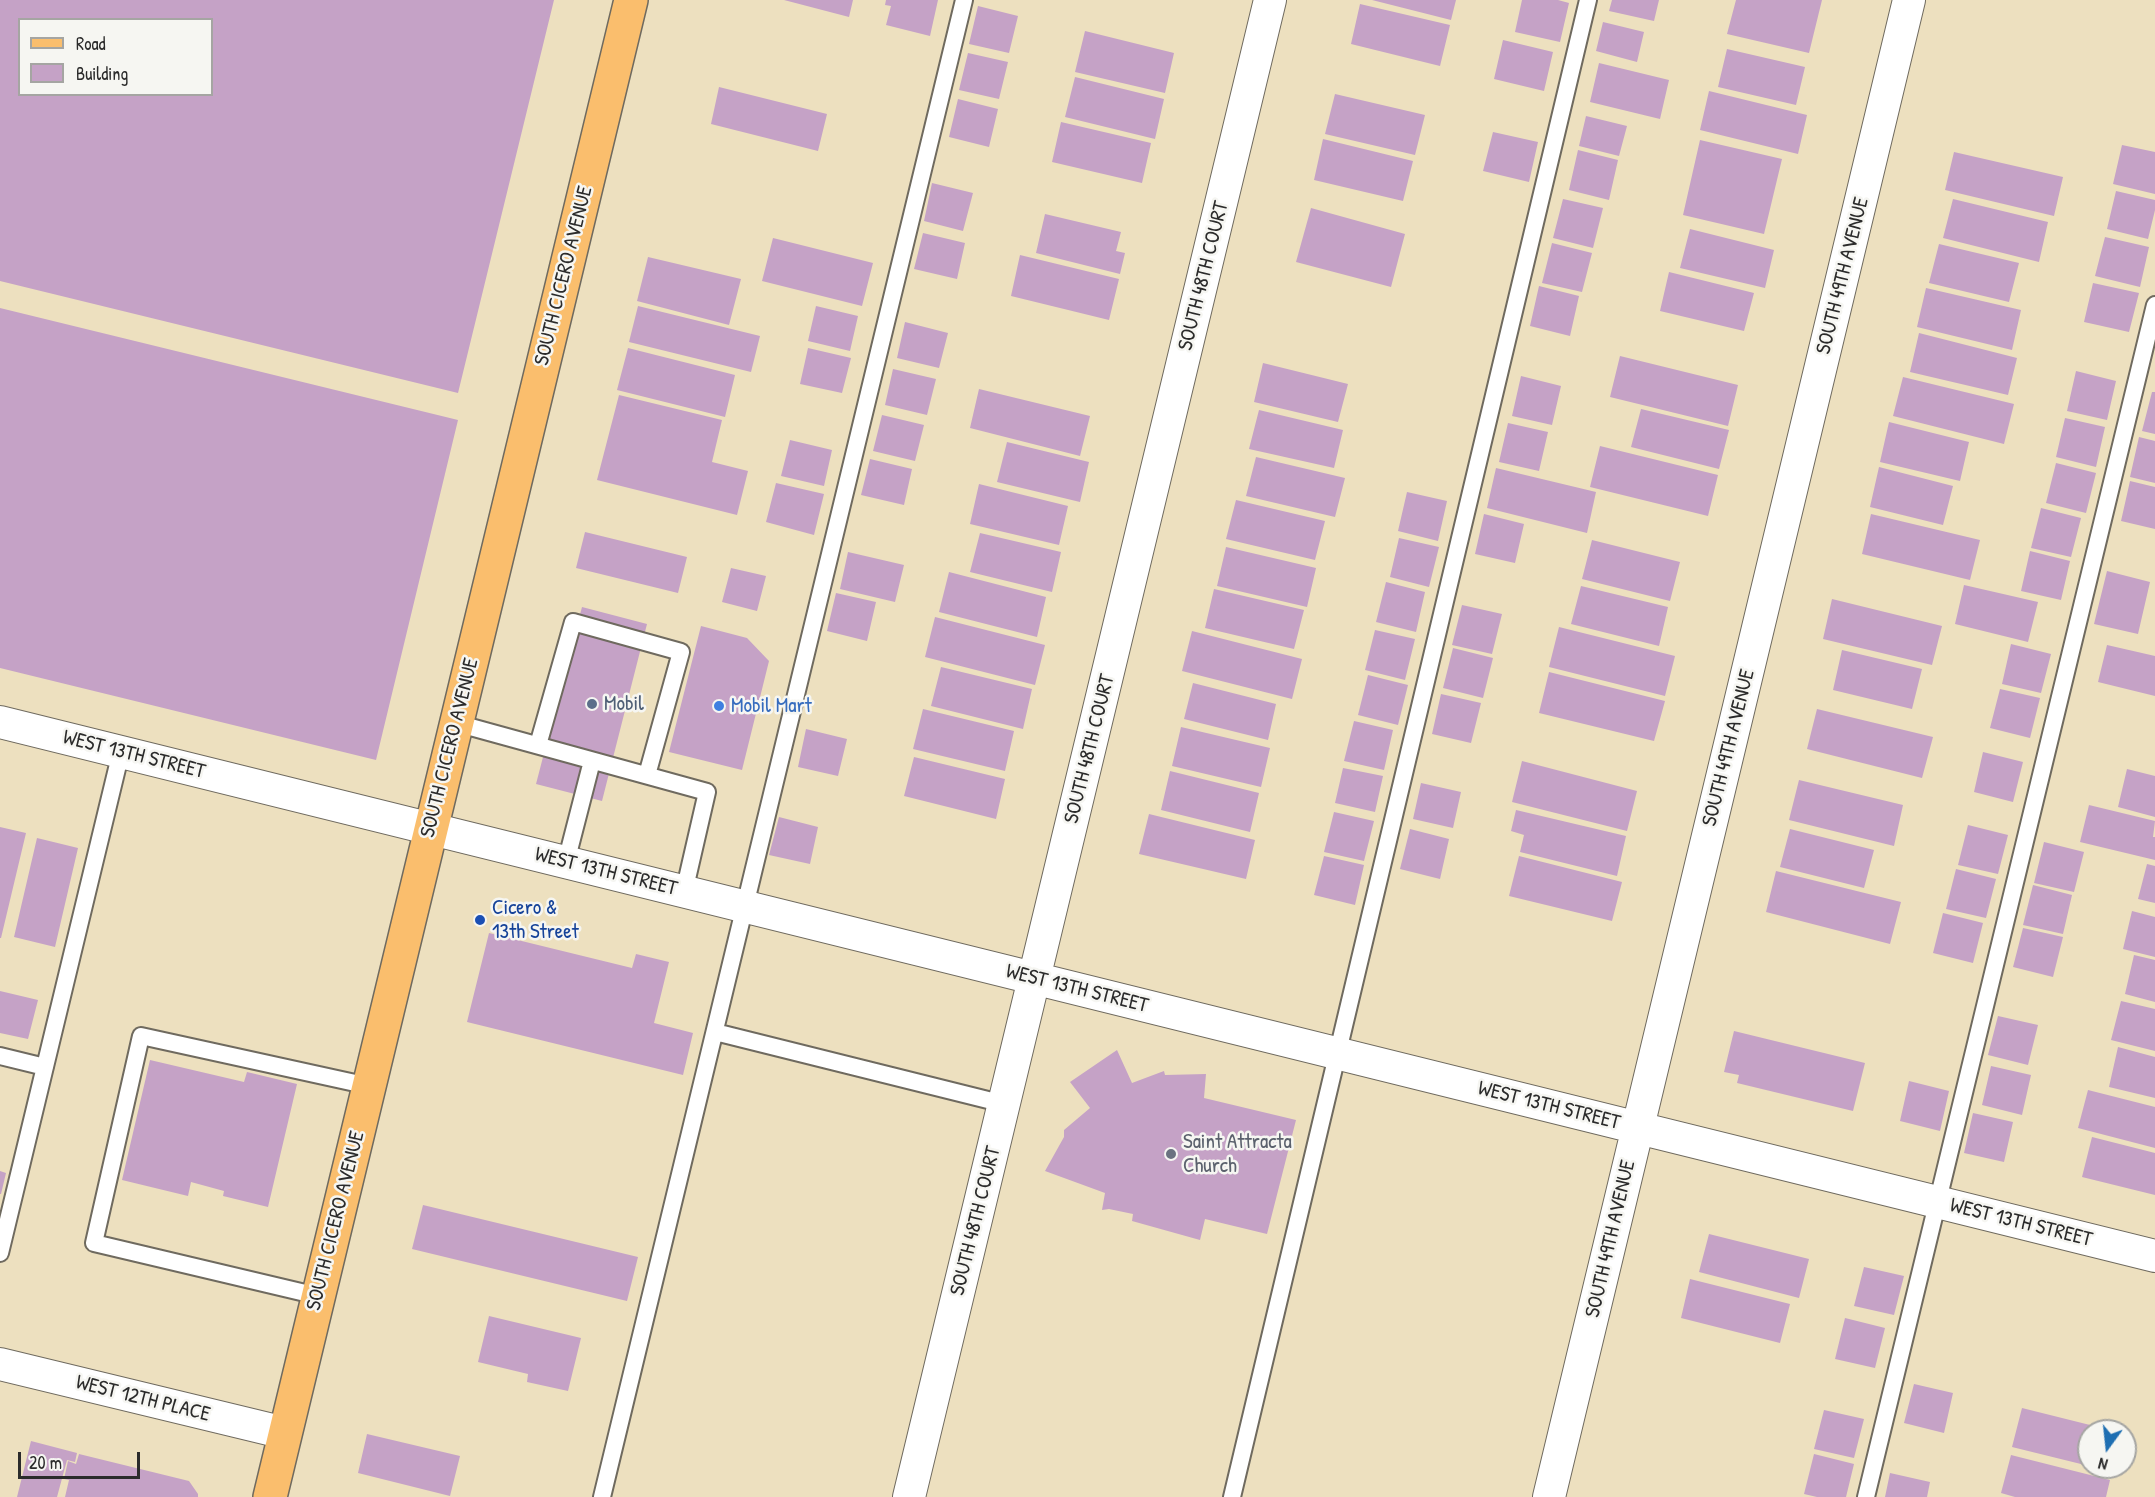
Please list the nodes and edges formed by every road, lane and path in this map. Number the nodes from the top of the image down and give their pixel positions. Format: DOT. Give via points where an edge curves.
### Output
graph roads {
  1 [pos="631,0"];
  2 [pos="964,0"];
  3 [pos="1270,0"];
  4 [pos="1588,0"];
  5 [pos="1910,0"];
  6 [pos="2155,305"];
  7 [pos="0,722"];
  8 [pos="456,723"];
  9 [pos="538,745"];
  10 [pos="122,752"];
  11 [pos="592,760"];
  12 [pos="647,775"];
  13 [pos="431,829"];
  14 [pos="566,862"];
  15 [pos="684,892"];
  16 [pos="745,906"];
  17 [pos="1035,979"];
  18 [pos="715,1032"];
  19 [pos="1338,1054"];
  20 [pos="0,1056"];
  21 [pos="45,1067"];
  22 [pos="369,1086"];
  23 [pos="1004,1104"];
  24 [pos="1638,1128"];
  25 [pos="1938,1202"];
  26 [pos="0,1253"];
  27 [pos="2155,1256"];
  28 [pos="318,1296"];
  29 [pos="0,1364"];
  30 [pos="285,1433"];
  31 [pos="270,1497"];
  32 [pos="602,1497"];
  33 [pos="909,1497"];
  34 [pos="1232,1497"];
  35 [pos="1549,1497"];
  36 [pos="1866,1497"];
  1 -- 8 [label="main road, SOUTH CICERO AVENUE"];
  2 -- 16 [label="lane"];
  3 -- 17 [label="street, SOUTH 48TH COURT"];
  4 -- 19 [label="lane"];
  5 -- 24 [label="street, SOUTH 49TH AVENUE"];
  6 -- 25 [label="lane"];
  7 -- 10 [label="street, WEST 13TH STREET"];
  8 -- 9 [label="lane"];
  8 -- 13 [label="main road, SOUTH CICERO AVENUE"];
  9 -- 11 [label="lane"];
  9 -- 12 [label="lane" via="573,622 681,652"];
  10 -- 13 [label="street, WEST 13TH STREET"];
  10 -- 21 [label="lane"];
  11 -- 12 [label="lane"];
  11 -- 14 [label="lane"];
  12 -- 15 [label="lane" via="707,792"];
  13 -- 14 [label="street, WEST 13TH STREET"];
  13 -- 22 [label="main road, SOUTH CICERO AVENUE"];
  14 -- 15 [label="street, WEST 13TH STREET"];
  15 -- 16 [label="street, WEST 13TH STREET"];
  16 -- 17 [label="street, WEST 13TH STREET"];
  16 -- 18 [label="lane"];
  17 -- 19 [label="street, WEST 13TH STREET"];
  17 -- 23 [label="street, SOUTH 48TH COURT"];
  18 -- 23 [label="lane"];
  18 -- 32 [label="lane"];
  19 -- 24 [label="street, WEST 13TH STREET"];
  19 -- 34 [label="lane"];
  20 -- 21 [label="lane"];
  21 -- 26 [label="lane"];
  22 -- 28 [label="main road, SOUTH CICERO AVENUE"];
  22 -- 28 [label="lane" via="141,1036 94,1243"];
  23 -- 33 [label="street, SOUTH 48TH COURT"];
  24 -- 25 [label="street, WEST 13TH STREET"];
  24 -- 35 [label="street, SOUTH 49TH AVENUE"];
  25 -- 27 [label="street, WEST 13TH STREET"];
  25 -- 36 [label="lane"];
  28 -- 30 [label="main road, SOUTH CICERO AVENUE"];
  29 -- 30 [label="street, WEST 12TH PLACE"];
  30 -- 31 [label="main road, SOUTH CICERO AVENUE"];
}
